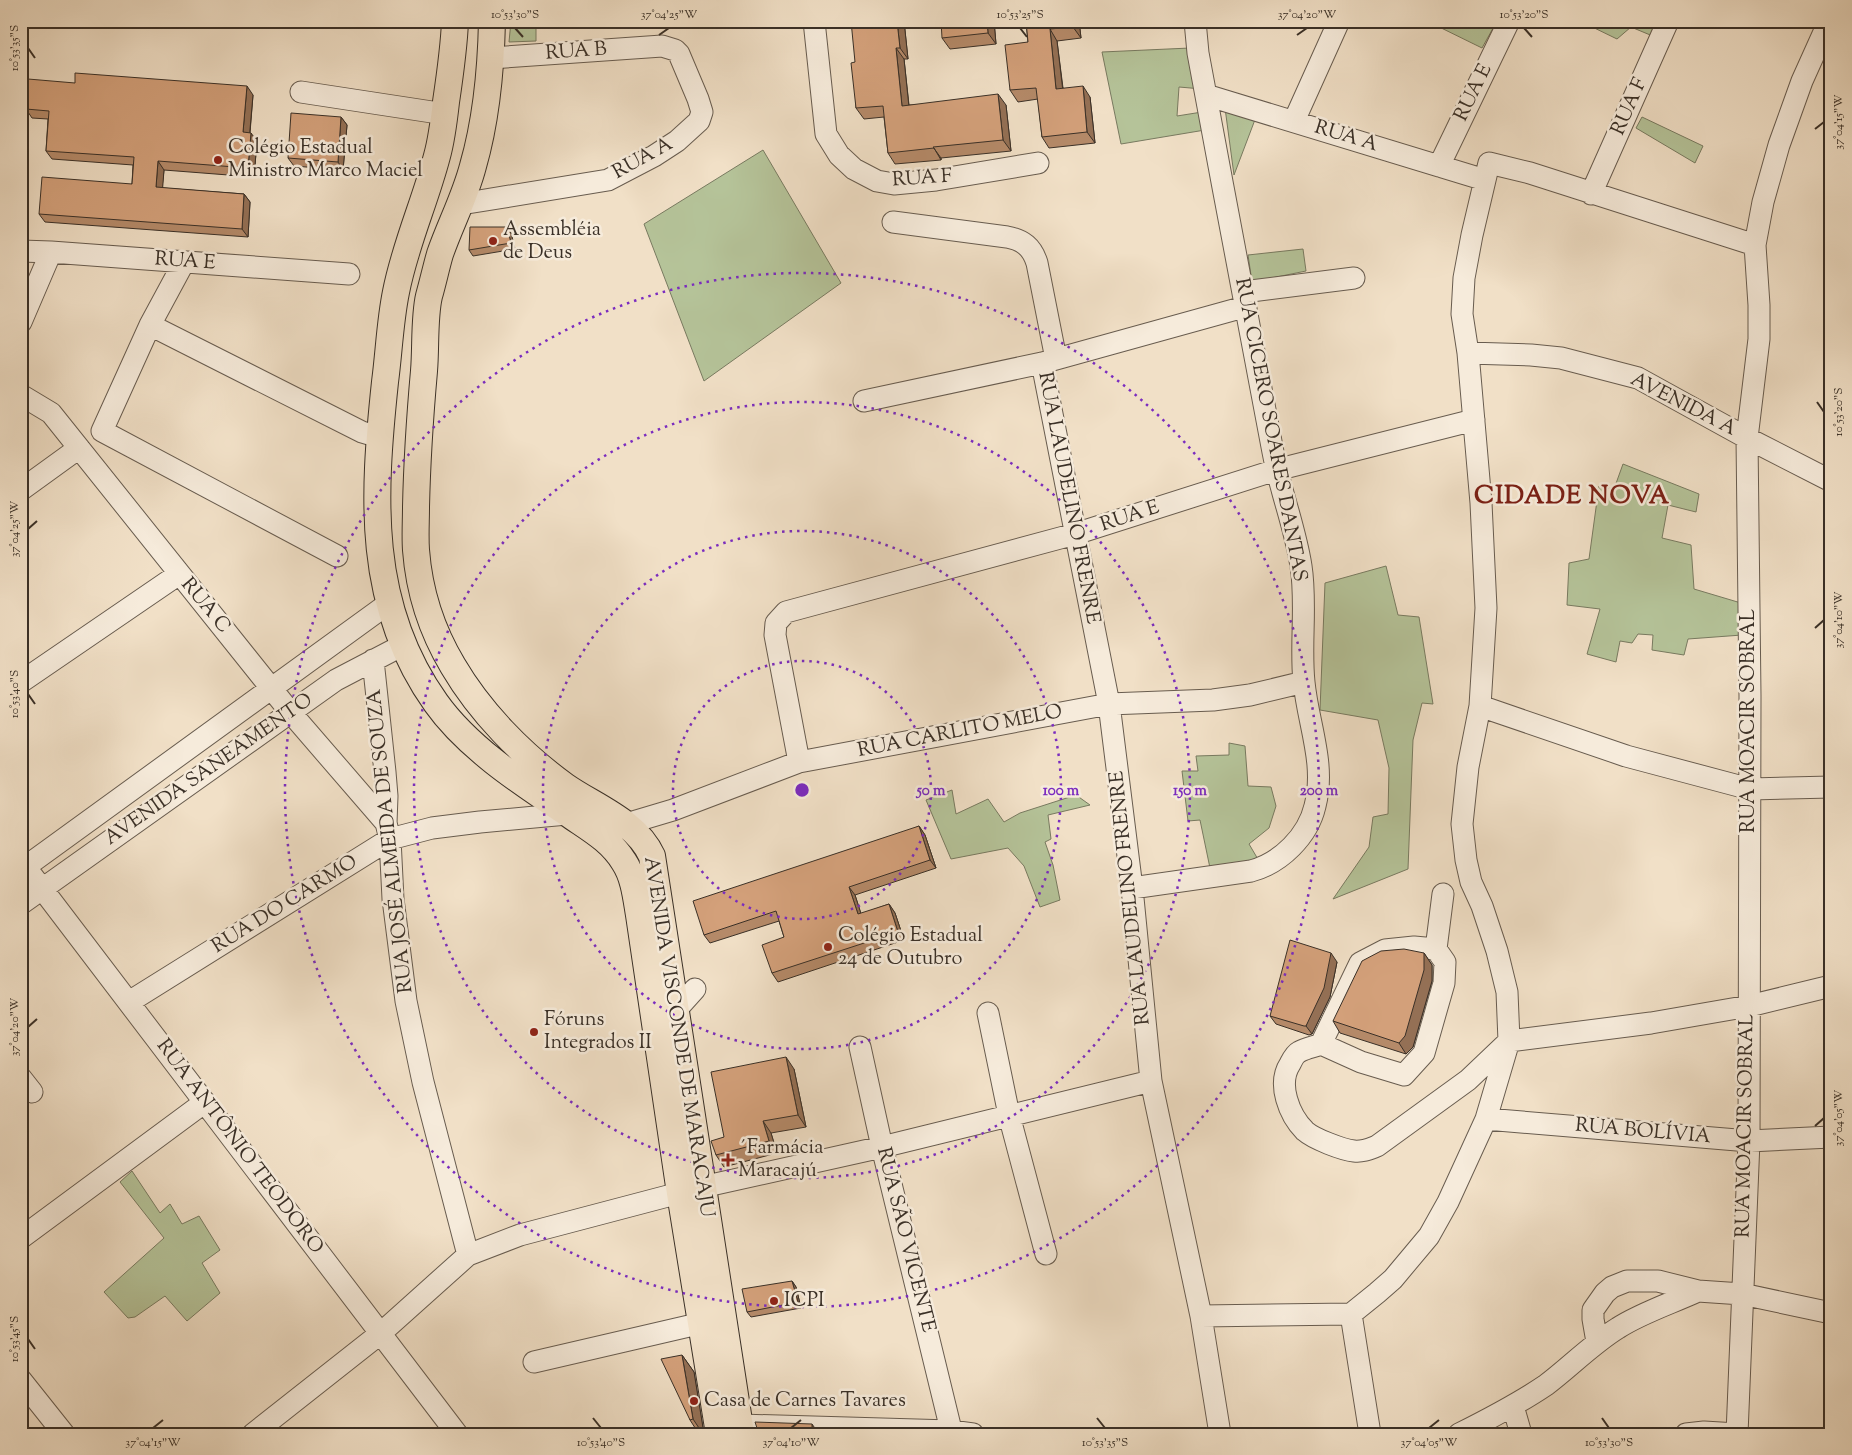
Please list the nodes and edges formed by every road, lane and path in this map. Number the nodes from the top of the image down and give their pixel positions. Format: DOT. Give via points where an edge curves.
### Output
graph roads {
  1 [pos="455,21"];
  2 [pos="492,21"];
  3 [pos="814,21"];
  4 [pos="1195,21"];
  5 [pos="1339,21"];
  6 [pos="1509,21"];
  7 [pos="1668,21"];
  8 [pos="1829,21"];
  9 [pos="662,46"];
  10 [pos="491,58"];
  11 [pos="301,92"];
  12 [pos="1206,95"];
  13 [pos="445,114"];
  14 [pos="1294,121"];
  15 [pos="1038,163"];
  16 [pos="1439,166"];
  17 [pos="1487,171"];
  18 [pos="1591,194"];
  19 [pos="461,204"];
  20 [pos="893,222"];
  21 [pos="409,241"];
  22 [pos="1755,245"];
  23 [pos="21,251"];
  24 [pos="51,252"];
  25 [pos="440,254"];
  26 [pos="184,262"];
  27 [pos="349,274"];
  28 [pos="1354,278"];
  29 [pos="395,293"];
  30 [pos="428,299"];
  31 [pos="1243,299"];
  32 [pos="21,322"];
  33 [pos="150,325"];
  34 [pos="1468,353"];
  35 [pos="1049,361"];
  36 [pos="21,396"];
  37 [pos="864,401"];
  38 [pos="1474,420"];
  39 [pos="379,437"];
  40 [pos="1747,438"];
  41 [pos="79,448"];
  42 [pos="1276,470"];
  43 [pos="1831,481"];
  44 [pos="21,490"];
  45 [pos="1075,534"];
  46 [pos="337,556"];
  47 [pos="179,574"];
  48 [pos="388,603"];
  49 [pos="403,645"];
  50 [pos="373,660"];
  51 [pos="21,682"];
  52 [pos="1304,682"];
  53 [pos="272,687"];
  54 [pos="1108,704"];
  55 [pos="1480,706"];
  56 [pos="291,713"];
  57 [pos="798,762"];
  58 [pos="160,771"];
  59 [pos="1831,787"];
  60 [pos="1750,789"];
  61 [pos="176,793"];
  62 [pos="567,814"];
  63 [pos="626,824"];
  64 [pos="388,831"];
  65 [pos="23,866"];
  66 [pos="1132,888"];
  67 [pos="42,889"];
  68 [pos="1443,894"];
  69 [pos="21,904"];
  70 [pos="1436,949"];
  71 [pos="1831,986"];
  72 [pos="696,989"];
  73 [pos="129,1002"];
  74 [pos="1749,1006"];
  75 [pos="676,1009"];
  76 [pos="988,1013"];
  77 [pos="1509,1041"];
  78 [pos="1321,1044"];
  79 [pos="860,1046"];
  80 [pos="1151,1081"];
  81 [pos="205,1102"];
  82 [pos="1009,1115"];
  83 [pos="1486,1120"];
  84 [pos="1831,1137"];
  85 [pos="1749,1141"];
  86 [pos="882,1147"];
  87 [pos="691,1190"];
  88 [pos="21,1238"];
  89 [pos="1046,1254"];
  90 [pos="468,1255"];
  91 [pos="1698,1291"];
  92 [pos="1742,1294"];
  93 [pos="1831,1313"];
  94 [pos="1351,1314"];
  95 [pos="1201,1316"];
  96 [pos="702,1323"];
  97 [pos="380,1333"];
  98 [pos="1597,1342"];
  99 [pos="534,1362"];
  100 [pos="21,1380"];
  101 [pos="1501,1419"];
  102 [pos="725,1431"];
  103 [pos="951,1433"];
  104 [pos="64,1434"];
  105 [pos="253,1434"];
  106 [pos="457,1434"];
  107 [pos="973,1434"];
  108 [pos="1220,1434"];
  109 [pos="1370,1434"];
  110 [pos="1459,1434"];
  111 [pos="1521,1434"];
  112 [pos="1686,1434"];
  113 [pos="1737,1434"];
  1 -- 13 [label="main road, AVENIDA VISCONDE DE MARACAJU"];
  2 -- 10 [label="main road, AVENIDA VISCONDE DE MARACAJU"];
  3 -- 15 [label="street, RUA F" via="826,134 839,155 854,169 877,181 894,184"];
  4 -- 12 [label="street, RUA CICERO SOARES DANTAS"];
  5 -- 14 [label="street"];
  6 -- 16 [label="street, RUA E"];
  7 -- 18 [label="street, RUA F"];
  8 -- 22 [label="street, RUA MOACIR SOBRAL" via="1802,80 1779,145"];
  9 -- 10 [label="street, RUA B"];
  9 -- 19 [label="street, RUA A" via="679,54 702,112 699,121 677,141 608,180"];
  10 -- 19 [label="main road, AVENIDA VISCONDE DE MARACAJU" via="478,146"];
  11 -- 13 [label="street"];
  12 -- 14 [label="street, RUA A"];
  12 -- 31 [label="street, RUA CICERO SOARES DANTAS"];
  13 -- 21 [label="main road, AVENIDA VISCONDE DE MARACAJU" via="438,154"];
  14 -- 16 [label="street, RUA A"];
  16 -- 17 [label="street, RUA A"];
  17 -- 18 [label="street, RUA A" via="1530,173"];
  17 -- 34 [label="street" via="1464,278 1462,314"];
  18 -- 22 [label="street, RUA A"];
  19 -- 25 [label="main road, AVENIDA VISCONDE DE MARACAJU"];
  20 -- 35 [label="street, RUA LAUDELINO FRENRE" via="1007,237 1024,243 1033,252 1037,263"];
  21 -- 25 [label="main road" via="422,256"];
  21 -- 29 [label="main road, AVENIDA VISCONDE DE MARACAJU"];
  22 -- 40 [label="street, RUA MOACIR SOBRAL" via="1759,339"];
  23 -- 24 [label="street, RUA E"];
  24 -- 26 [label="street, RUA E"];
  24 -- 32 [label="street"];
  25 -- 30 [label="main road, AVENIDA VISCONDE DE MARACAJU"];
  26 -- 27 [label="street, RUA E"];
  26 -- 33 [label="street"];
  28 -- 31 [label="street"];
  29 -- 30 [label="main road" via="412,289"];
  29 -- 39 [label="main road, AVENIDA VISCONDE DE MARACAJU"];
  30 -- 63 [label="main road, AVENIDA VISCONDE DE MARACAJU" via="417,454 416,550 426,606 435,632 453,666 490,717 565,786"];
  31 -- 35 [label="street"];
  31 -- 42 [label="street, RUA CICERO SOARES DANTAS"];
  33 -- 39 [label="street" via="362,432"];
  33 -- 46 [label="street" via="102,431"];
  34 -- 38 [label="street"];
  34 -- 40 [label="street, AVENIDA A" via="1562,358 1638,378"];
  35 -- 37 [label="street"];
  35 -- 45 [label="street, RUA LAUDELINO FRENRE"];
  36 -- 41 [label="street, RUA C" via="51,412"];
  38 -- 42 [label="street, RUA E"];
  38 -- 55 [label="street" via="1486,608"];
  39 -- 48 [label="main road, AVENIDA VISCONDE DE MARACAJU" via="377,522"];
  40 -- 43 [label="street, AVENIDA A"];
  40 -- 60 [label="street, RUA MOACIR SOBRAL"];
  41 -- 44 [label="street"];
  41 -- 47 [label="street, RUA C"];
  42 -- 45 [label="street, RUA E"];
  42 -- 52 [label="street, RUA CICERO SOARES DANTAS" via="1301,566"];
  45 -- 54 [label="street, RUA LAUDELINO FRENRE"];
  45 -- 57 [label="street, RUA E" via="786,612 776,623 775,635"];
  47 -- 51 [label="street"];
  47 -- 53 [label="street, RUA C"];
  48 -- 49 [label="main road, AVENIDA VISCONDE DE MARACAJU"];
  48 -- 53 [label="street, AVENIDA SANEAMENTO"];
  49 -- 50 [label="street, AVENIDA SANEAMENTO"];
  49 -- 62 [label="main road, AVENIDA VISCONDE DE MARACAJU" via="437,704 460,731 492,760"];
  50 -- 56 [label="street, AVENIDA SANEAMENTO" via="336,680"];
  50 -- 64 [label="street, RUA JOSÉ ALMEIDA DE SOUZA"];
  52 -- 54 [label="street, RUA CARLITO MELO" via="1213,700"];
  52 -- 66 [label="street, RUA CICERO SOARES DANTAS" via="1319,764 1318,789 1315,808 1295,844 1260,868"];
  53 -- 56 [label="street, RUA C"];
  53 -- 58 [label="street, AVENIDA SANEAMENTO"];
  54 -- 57 [label="street, RUA CARLITO MELO"];
  54 -- 66 [label="street, RUA LAUDELINO FRENRE"];
  55 -- 60 [label="street" via="1626,756"];
  55 -- 77 [label="street" via="1468,767 1462,824 1471,882 1497,951 1507,992"];
  56 -- 61 [label="street, AVENIDA SANEAMENTO"];
  56 -- 64 [label="street, RUA C"];
  57 -- 63 [label="street, RUA CARLITO MELO" via="674,810"];
  58 -- 61 [label="street"];
  58 -- 65 [label="street, AVENIDA SANEAMENTO"];
  59 -- 60 [label="street"];
  60 -- 74 [label="street, RUA MOACIR SOBRAL"];
  61 -- 67 [label="street, AVENIDA SANEAMENTO"];
  62 -- 64 [label="street, RUA DO CARMO"];
  62 -- 87 [label="main road, AVENIDA VISCONDE DE MARACAJU" via="605,839 626,864 633,879"];
  63 -- 75 [label="main road, AVENIDA VISCONDE DE MARACAJU" via="652,856"];
  64 -- 73 [label="street, RUA DO CARMO"];
  64 -- 90 [label="street, RUA JOSÉ ALMEIDA DE SOUZA" via="406,1001 423,1082"];
  65 -- 67 [label="street, RUA ANTÔNIO TEODORO"];
  66 -- 80 [label="street, RUA LAUDELINO FRENRE"];
  67 -- 69 [label="street, AVENIDA SANEAMENTO"];
  67 -- 73 [label="street, RUA ANTÔNIO TEODORO"];
  68 -- 70 [label="street"];
  70 -- 78 [label="street" via="1385,950 1360,963"];
  70 -- 78 [label="street" via="1445,962 1444,983 1424,1053 1404,1075 1361,1062"];
  71 -- 74 [label="street"];
  72 -- 75 [label="street"];
  73 -- 81 [label="street, RUA ANTÔNIO TEODORO"];
  74 -- 77 [label="street" via="1651,1023"];
  74 -- 85 [label="street, RUA MOACIR SOBRAL"];
  75 -- 87 [label="main road, AVENIDA VISCONDE DE MARACAJU"];
  76 -- 82 [label="street"];
  77 -- 78 [label="street" via="1468,1080 1377,1146 1364,1151 1354,1151 1318,1139 1305,1131 1286,1098 1286,1070 1297,1052"];
  77 -- 83 [label="street"];
  79 -- 86 [label="street, RUA SÃO VICENTE"];
  80 -- 82 [label="street"];
  80 -- 95 [label="street, RUA LAUDELINO FRENRE"];
  81 -- 88 [label="street"];
  81 -- 97 [label="street, RUA ANTÔNIO TEODORO"];
  82 -- 86 [label="street"];
  82 -- 89 [label="street"];
  83 -- 85 [label="street, RUA BOLÍVIA"];
  83 -- 94 [label="street" via="1429,1236 1393,1279"];
  84 -- 85 [label="street, RUA BOLÍVIA"];
  85 -- 92 [label="street, RUA MOACIR SOBRAL"];
  86 -- 87 [label="street"];
  86 -- 103 [label="street, RUA SÃO VICENTE"];
  87 -- 90 [label="street" via="520,1235"];
  87 -- 96 [label="main road, AVENIDA VISCONDE DE MARACAJU"];
  87 -- 102 [label="main road, AVENIDA VISCONDE DE MARACAJU"];
  90 -- 97 [label="street"];
  91 -- 92 [label="street"];
  91 -- 98 [label="street" via="1632,1320"];
  91 -- 98 [label="street" via="1658,1281 1627,1281 1612,1287 1593,1310"];
  92 -- 93 [label="street"];
  92 -- 113 [label="street, RUA MOACIR SOBRAL"];
  94 -- 95 [label="street"];
  94 -- 109 [label="street"];
  95 -- 108 [label="street, RUA LAUDELINO FRENRE"];
  96 -- 99 [label="street"];
  96 -- 102 [label="main road, AVENIDA VISCONDE DE MARACAJU"];
  97 -- 105 [label="street"];
  97 -- 106 [label="street, RUA ANTÔNIO TEODORO"];
  98 -- 101 [label="street"];
  100 -- 104 [label="street"];
  101 -- 110 [label="street"];
  101 -- 111 [label="street"];
  102 -- 103 [label="street"];
  103 -- 107 [label="street"];
  112 -- 113 [label="street"];
}
